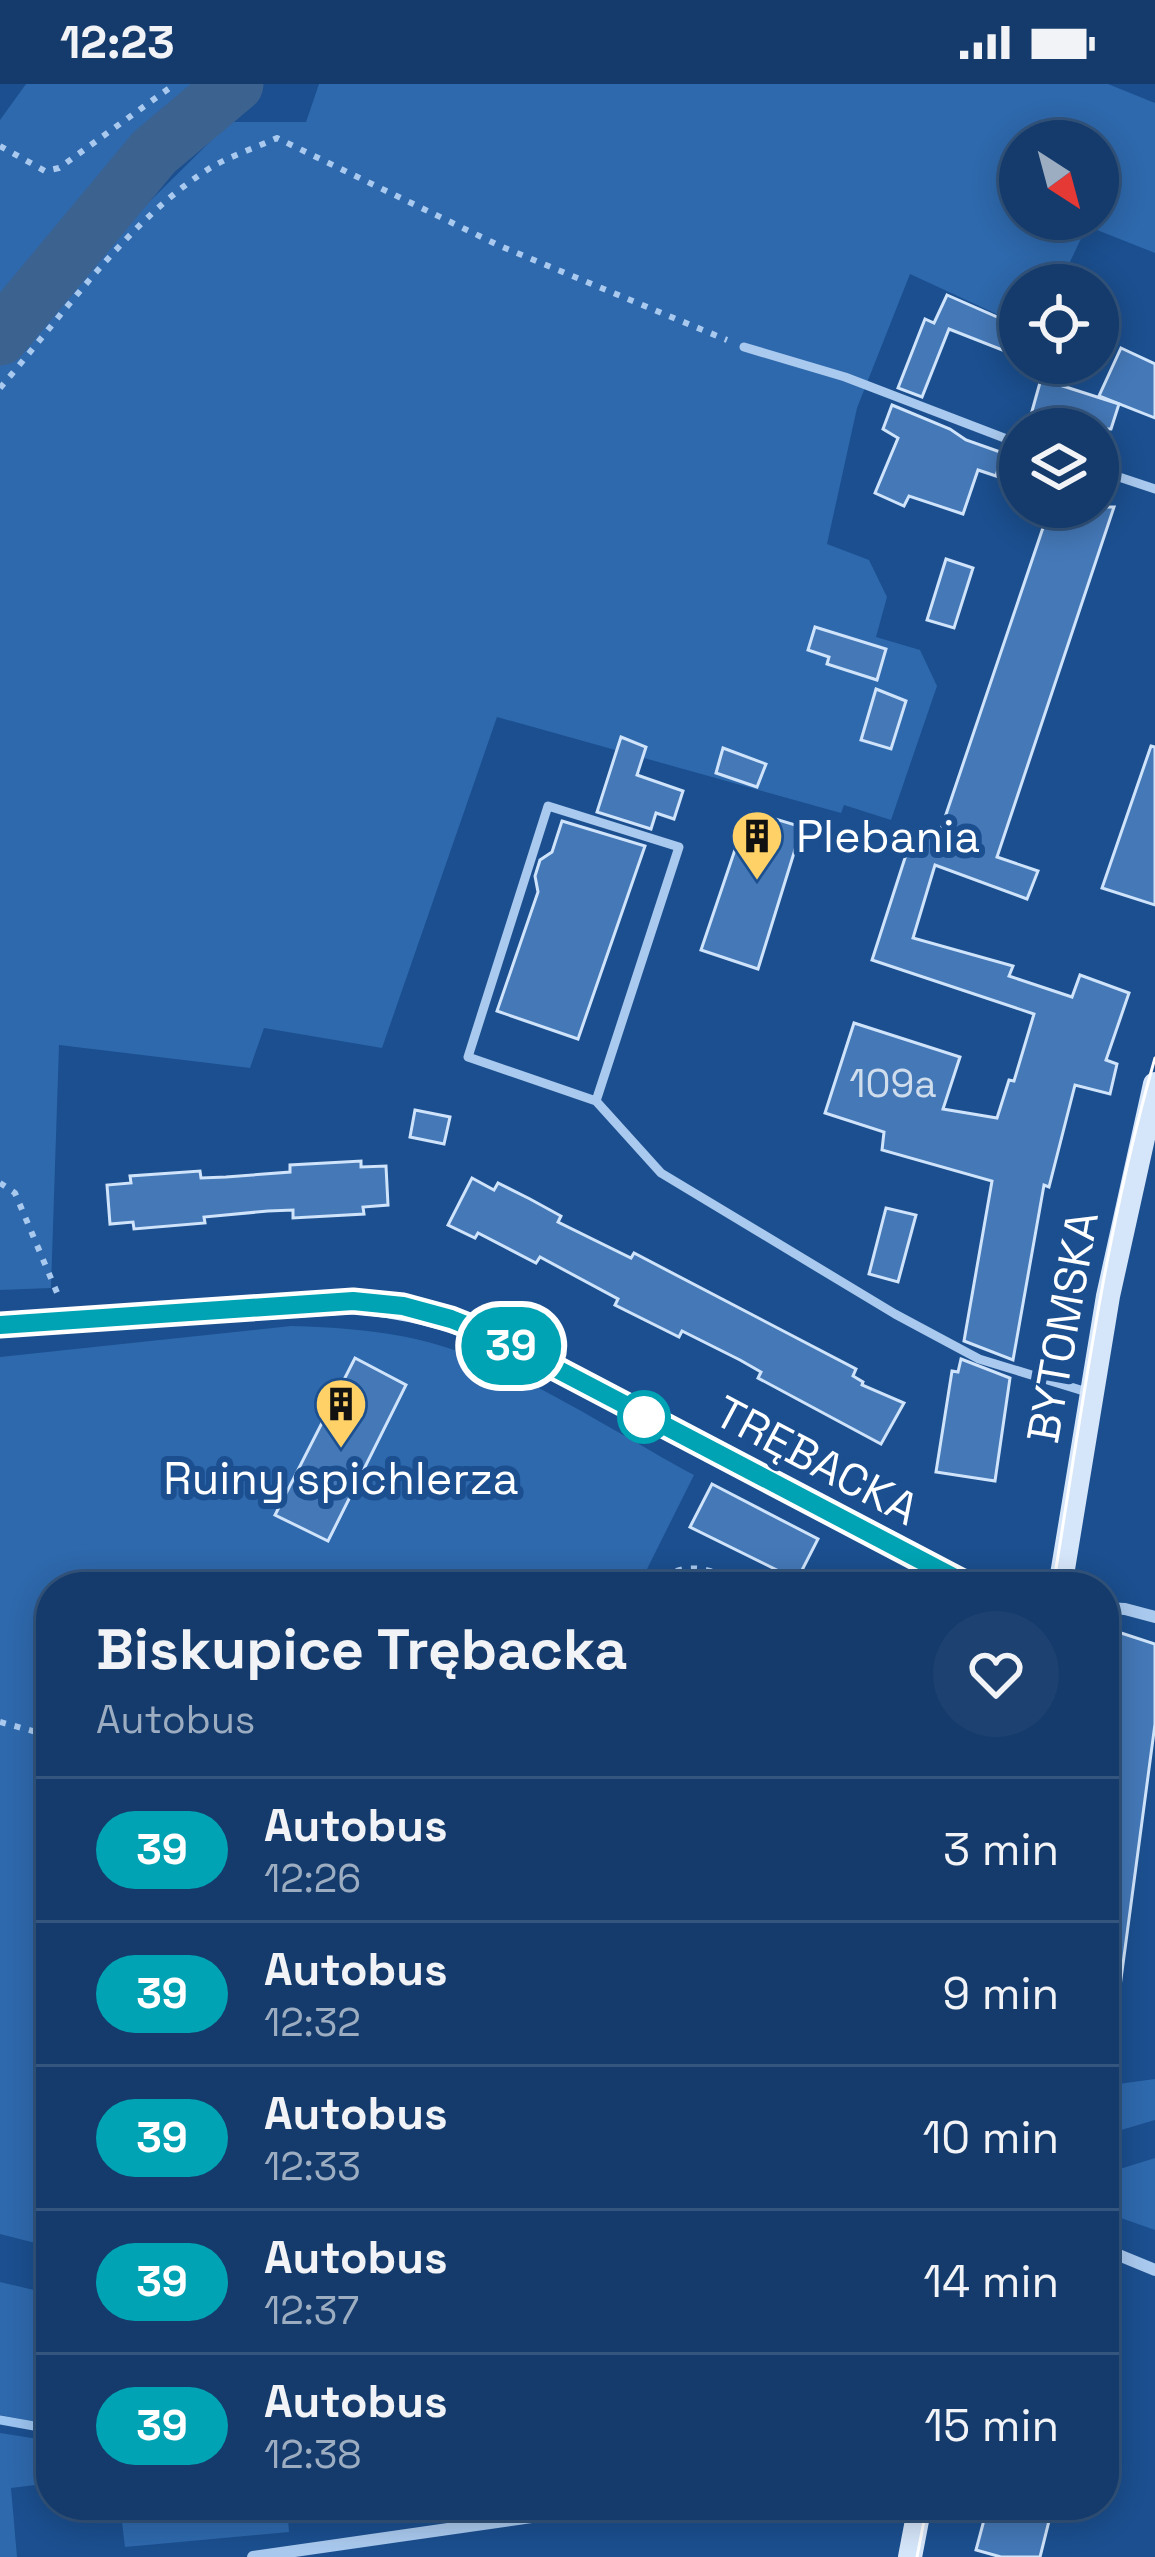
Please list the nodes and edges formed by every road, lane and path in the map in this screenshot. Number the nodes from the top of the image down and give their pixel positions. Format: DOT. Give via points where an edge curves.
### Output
graph roads {
  1 [pos="175,84"];
  2 [pos="0,146"];
  3 [pos="744,347"];
  4 [pos="0,388"];
  5 [pos="999,436"];
  6 [pos="1119,477"];
  7 [pos="1155,489"];
  8 [pos="1155,1084"];
  9 [pos="596,1101"];
  10 [pos="0,1183"];
  11 [pos="58,1296"];
  12 [pos="0,1325"];
  13 [pos="1092,1393"];
  14 [pos="672,1572"];
  15 [pos="718,1572"];
  16 [pos="942,1572"];
  17 [pos="1062,1572"];
  18 [pos="1119,1609"];
  19 [pos="1155,1617"];
  20 [pos="0,1722"];
  21 [pos="36,1732"];
  22 [pos="1119,2255"];
  23 [pos="1155,2270"];
  24 [pos="511,2520"];
  25 [pos="917,2520"];
  26 [pos="253,2557"];
  27 [pos="910,2557"];
  1 -- 2 [label="path" via="59,169 45,171"];
  3 -- 4 [label="path" via="500,246 277,138 211,168 163,204"];
  3 -- 5 [label="lane"];
  6 -- 7 [label="lane"];
  8 -- 13 [label="street, BYTOMSKA"];
  9 -- 9 [label="lane" via="679,847 548,806 468,1057"];
  9 -- 13 [label="lane" via="661,1173 895,1314 979,1360"];
  10 -- 11 [label="path" via="15,1193"];
  12 -- 16 [label="street, TRĘBACKA" via="353,1301 419,1310 496,1337"];
  13 -- 17 [label="street, BYTOMSKA"];
  14 -- 15 [label="path"];
  18 -- 19 [label="street"];
  20 -- 21 [label="path"];
  22 -- 23 [label="street"];
  24 -- 26 [label="street"];
  25 -- 27 [label="street"];
}
